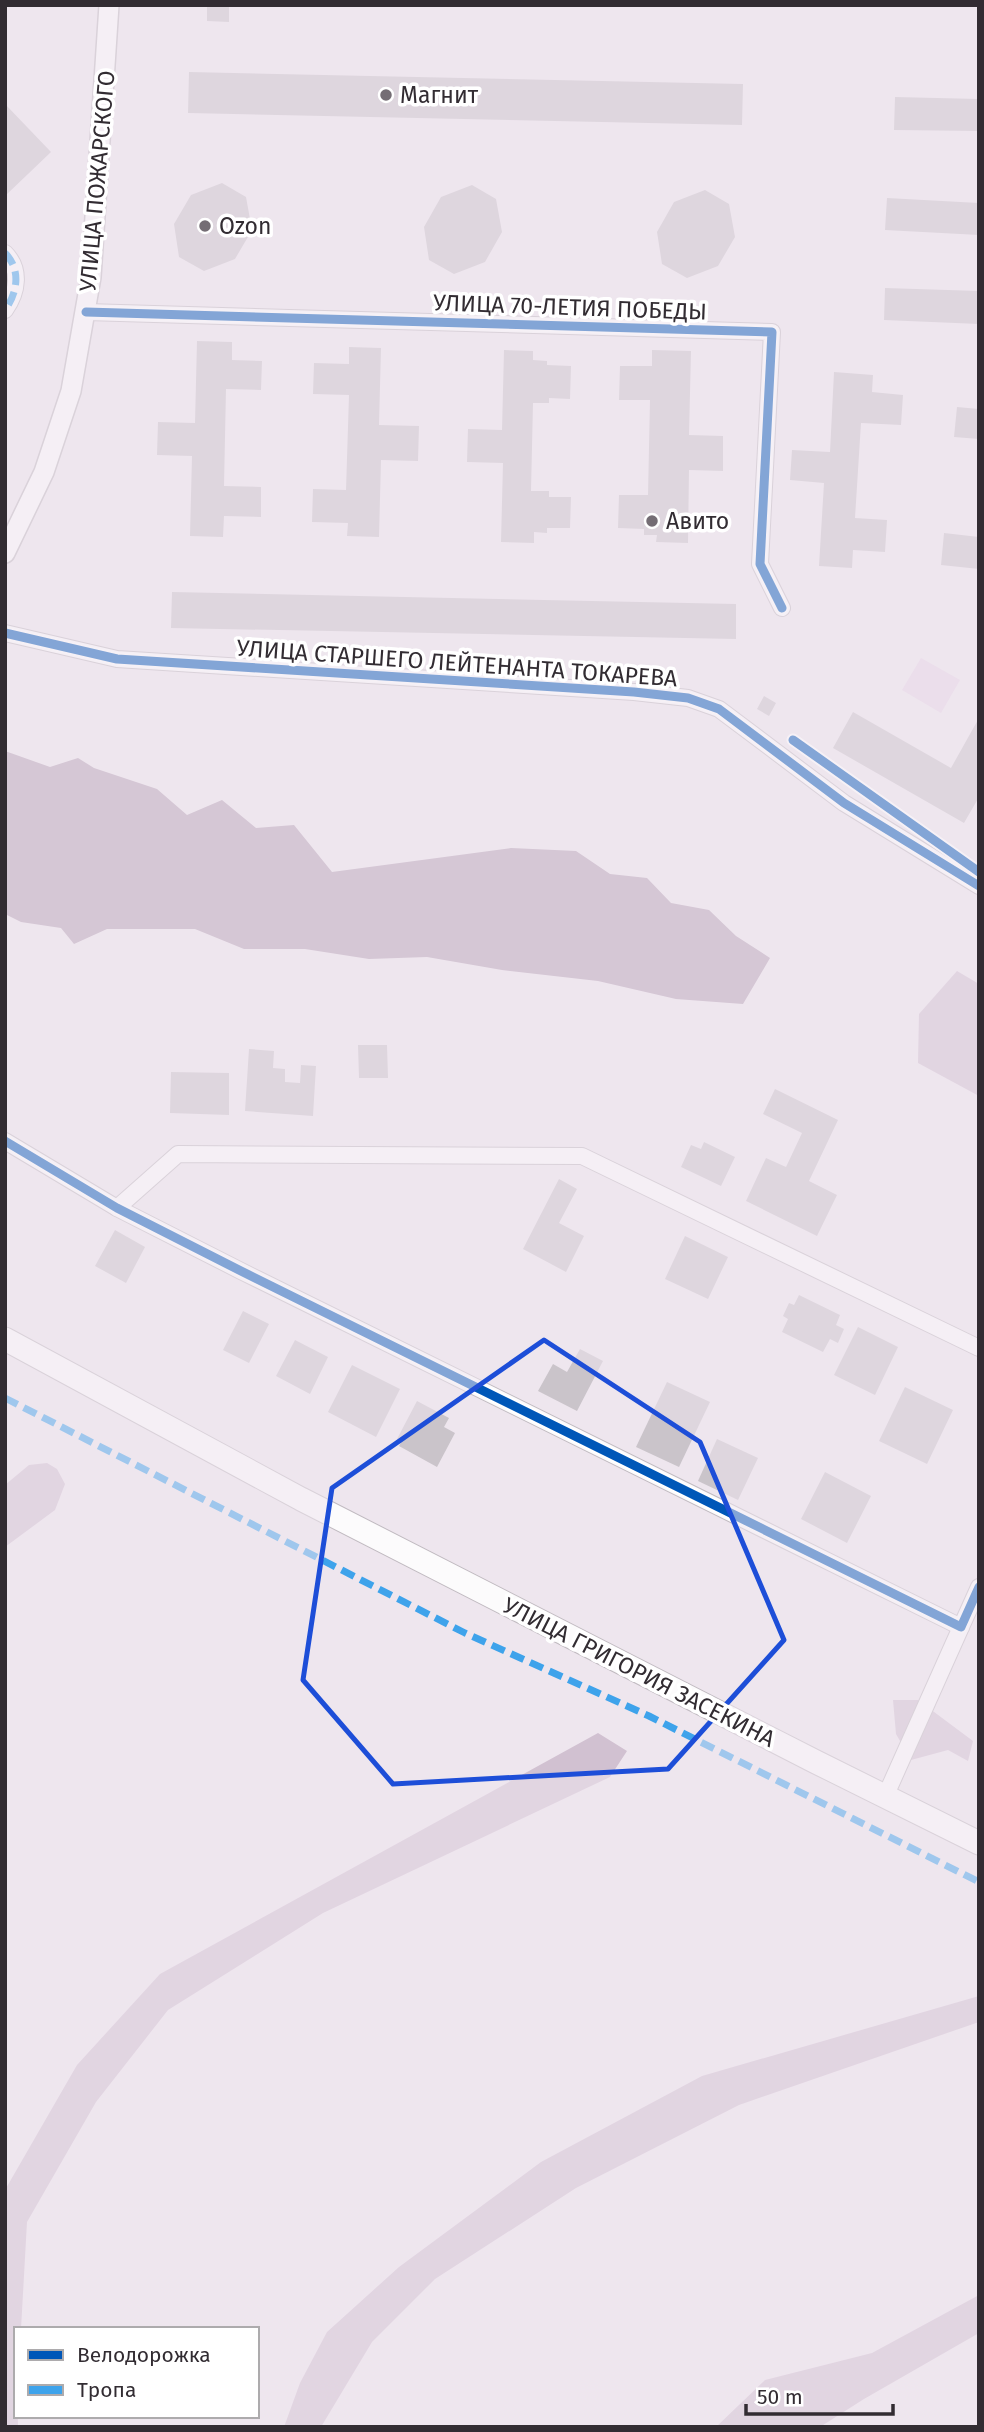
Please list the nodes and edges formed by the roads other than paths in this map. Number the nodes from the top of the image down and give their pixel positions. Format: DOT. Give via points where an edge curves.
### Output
graph roads {
  1 [pos="109,5"];
  2 [pos="5,253"];
  3 [pos="5,310"];
  4 [pos="86,312"];
  5 [pos="5,553"];
  6 [pos="782,608"];
  7 [pos="5,633"];
  8 [pos="979,886"];
  9 [pos="5,1142"];
  10 [pos="117,1208"];
  11 [pos="5,1339"];
  12 [pos="979,1348"];
  13 [pos="979,1587"];
  14 [pos="961,1627"];
  15 [pos="885,1797"];
  16 [pos="979,1843"];
  1 -- 4 [label="street, УЛИЦА ПОЖАРСКОГО"];
  2 -- 3 [label="street" via="17,281"];
  4 -- 5 [label="street, УЛИЦА ПОЖАРСКОГО" via="71,391 44,472"];
  4 -- 6 [label="street, УЛИЦА 70-ЛЕТИЯ ПОБЕДЫ" via="772,332 760,564"];
  7 -- 8 [label="street, УЛИЦА СТАРШЕГО ЛЕЙТЕНАНТА ТОКАРЕВА" via="117,659 688,698 719,709 844,803"];
  9 -- 10 [label="street"];
  10 -- 12 [label="street" via="178,1154 582,1156"];
  10 -- 14 [label="street"];
  11 -- 15 [label="main road, УЛИЦА ГРИГОРИЯ ЗАСЕКИНА" via="301,1499"];
  13 -- 14 [label="street"];
  14 -- 15 [label="street"];
  15 -- 16 [label="main road, УЛИЦА ГРИГОРИЯ ЗАСЕКИНА"];
}
